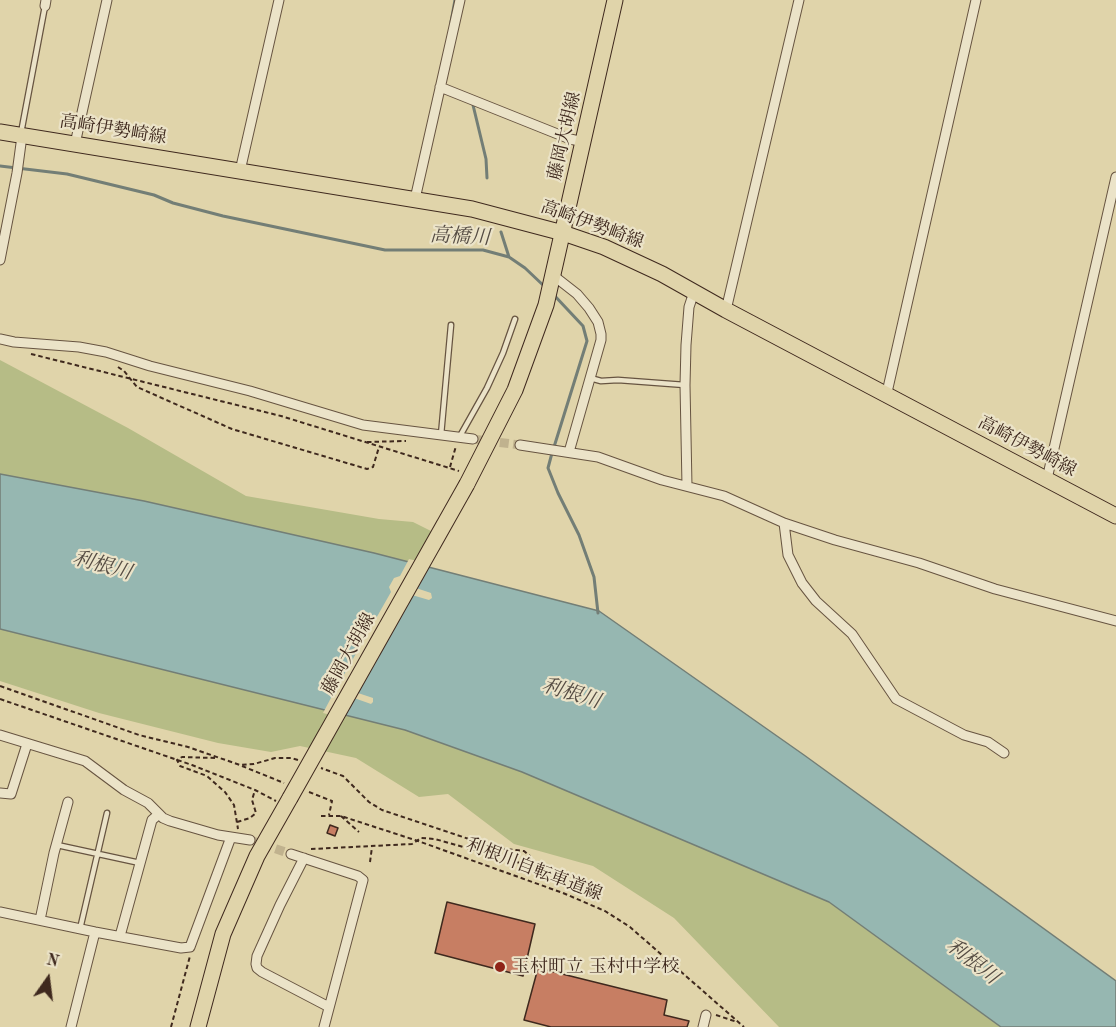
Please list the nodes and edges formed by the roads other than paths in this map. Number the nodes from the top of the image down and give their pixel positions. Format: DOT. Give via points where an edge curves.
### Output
graph roads {
  1 [pos="106,0"];
  2 [pos="279,0"];
  3 [pos="460,0"];
  4 [pos="615,0"];
  5 [pos="799,0"];
  6 [pos="976,0"];
  7 [pos="46,3"];
  8 [pos="440,87"];
  9 [pos="0,132"];
  10 [pos="22,136"];
  11 [pos="584,142"];
  12 [pos="75,144"];
  13 [pos="240,171"];
  14 [pos="1116,177"];
  15 [pos="414,199"];
  16 [pos="563,232"];
  17 [pos="0,260"];
  18 [pos="553,278"];
  19 [pos="694,292"];
  20 [pos="726,310"];
  21 [pos="515,320"];
  22 [pos="451,325"];
  23 [pos="0,339"];
  24 [pos="590,378"];
  25 [pos="685,385"];
  26 [pos="885,393"];
  27 [pos="441,435"];
  28 [pos="473,439"];
  29 [pos="458,440"];
  30 [pos="520,445"];
  31 [pos="564,451"];
  32 [pos="1047,479"];
  33 [pos="687,486"];
  34 [pos="1116,516"];
  35 [pos="784,523"];
  36 [pos="1116,621"];
  37 [pos="0,735"];
  38 [pos="27,744"];
  39 [pos="1005,753"];
  40 [pos="0,793"];
  41 [pos="68,801"];
  42 [pos="107,813"];
  43 [pos="159,814"];
  44 [pos="231,837"];
  45 [pos="249,840"];
  46 [pos="56,844"];
  47 [pos="98,853"];
  48 [pos="291,854"];
  49 [pos="307,854"];
  50 [pos="140,863"];
  51 [pos="0,912"];
  52 [pos="40,920"];
  53 [pos="80,929"];
  54 [pos="96,932"];
  55 [pos="120,936"];
  56 [pos="329,1007"];
  57 [pos="709,1015"];
  58 [pos="71,1027"];
  59 [pos="198,1027"];
  60 [pos="324,1027"];
  61 [pos="703,1027"];
  1 -- 12 [label="street"];
  2 -- 13 [label="street"];
  3 -- 8 [label="street"];
  4 -- 11 [label="main road, 藤岡大胡線"];
  5 -- 20 [label="street"];
  6 -- 26 [label="street"];
  7 -- 10 [label="lane"];
  8 -- 11 [label="street"];
  8 -- 15 [label="street"];
  9 -- 10 [label="main road, 高崎伊勢崎線"];
  10 -- 12 [label="main road, 高崎伊勢崎線"];
  10 -- 17 [label="street"];
  11 -- 16 [label="main road, 藤岡大胡線"];
  12 -- 13 [label="main road, 高崎伊勢崎線"];
  13 -- 15 [label="main road, 高崎伊勢崎線"];
  14 -- 32 [label="street"];
  15 -- 16 [label="main road, 高崎伊勢崎線" via="489,212"];
  16 -- 18 [label="main road, 藤岡大胡線"];
  16 -- 19 [label="main road, 高崎伊勢崎線" via="632,259"];
  18 -- 24 [label="street" via="577,294 598,322 601,340"];
  18 -- 59 [label="main road, 藤岡大胡線, bridge" via="515,390 283,800 223,934"];
  19 -- 20 [label="main road, 高崎伊勢崎線"];
  19 -- 25 [label="street" via="688,311"];
  20 -- 26 [label="main road, 高崎伊勢崎線"];
  21 -- 29 [label="lane" via="487,388"];
  22 -- 27 [label="lane"];
  23 -- 27 [label="street" via="106,352 363,425"];
  24 -- 25 [label="lane"];
  24 -- 31 [label="street"];
  25 -- 33 [label="street"];
  26 -- 32 [label="main road, 高崎伊勢崎線"];
  27 -- 29 [label="street"];
  28 -- 29 [label="street"];
  30 -- 31 [label="street"];
  31 -- 33 [label="street" via="598,457"];
  32 -- 34 [label="main road, 高崎伊勢崎線"];
  33 -- 35 [label="street" via="724,496"];
  35 -- 36 [label="street" via="995,589"];
  35 -- 39 [label="street" via="788,555 802,583 852,634 896,699"];
  37 -- 38 [label="street"];
  38 -- 40 [label="street" via="11,794"];
  38 -- 43 [label="street" via="85,761"];
  41 -- 46 [label="street"];
  42 -- 47 [label="lane"];
  43 -- 44 [label="street" via="170,821"];
  43 -- 50 [label="street" via="152,820"];
  44 -- 45 [label="street"];
  44 -- 55 [label="street" via="190,947"];
  46 -- 47 [label="lane"];
  46 -- 52 [label="street"];
  47 -- 50 [label="lane"];
  47 -- 53 [label="lane"];
  48 -- 49 [label="street"];
  49 -- 56 [label="street" via="363,880"];
  49 -- 56 [label="street" via="256,964 262,972"];
  50 -- 55 [label="street"];
  51 -- 52 [label="street"];
  52 -- 53 [label="street"];
  53 -- 54 [label="street"];
  54 -- 55 [label="street"];
  54 -- 58 [label="street"];
  56 -- 60 [label="street"];
  57 -- 61 [label="street"];
}
